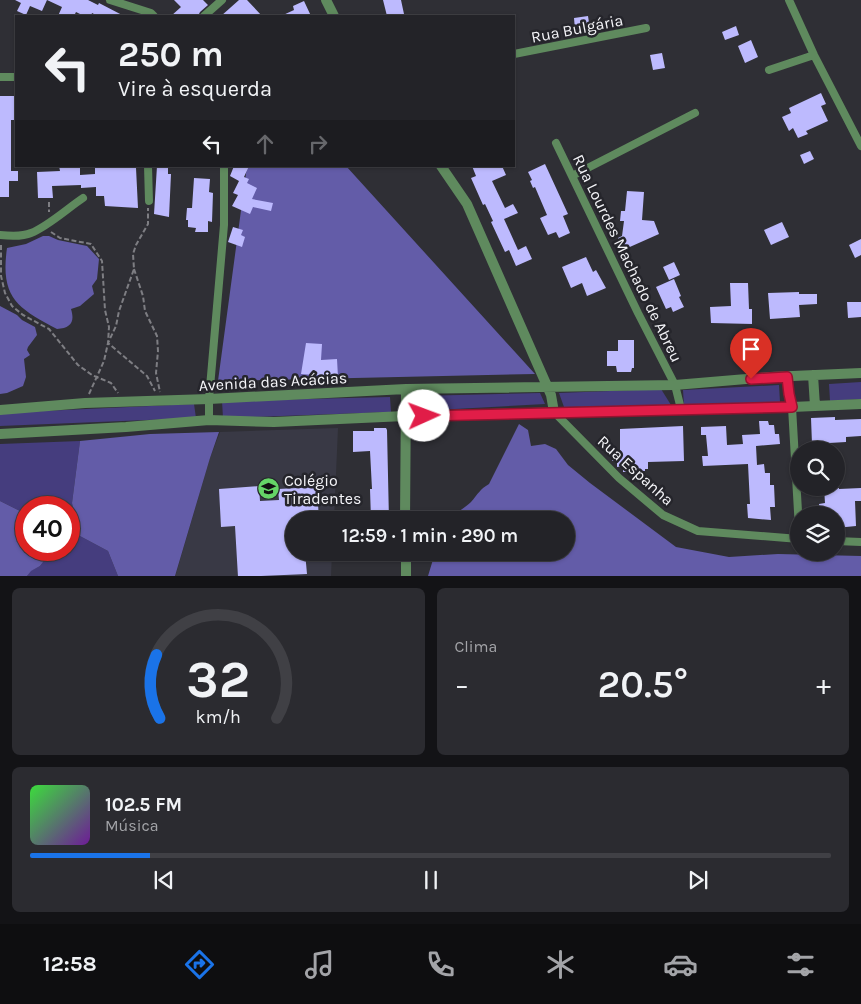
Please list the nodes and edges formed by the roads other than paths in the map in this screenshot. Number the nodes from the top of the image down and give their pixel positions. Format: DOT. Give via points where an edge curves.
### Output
graph roads {
  1 [pos="110,0"];
  2 [pos="222,0"];
  3 [pos="326,0"];
  4 [pos="789,0"];
  5 [pos="153,15"];
  6 [pos="205,15"];
  7 [pos="334,15"];
  8 [pos="646,28"];
  9 [pos="515,54"];
  10 [pos="814,55"];
  11 [pos="769,70"];
  12 [pos="0,77"];
  13 [pos="15,78"];
  14 [pos="695,113"];
  15 [pos="556,143"];
  16 [pos="861,146"];
  17 [pos="148,167"];
  18 [pos="224,167"];
  19 [pos="442,167"];
  20 [pos="572,176"];
  21 [pos="83,198"];
  22 [pos="149,201"];
  23 [pos="0,236"];
  24 [pos="861,373"];
  25 [pos="813,375"];
  26 [pos="787,377"];
  27 [pos="675,385"];
  28 [pos="406,389"];
  29 [pos="549,391"];
  30 [pos="209,399"];
  31 [pos="861,404"];
  32 [pos="815,406"];
  33 [pos="792,407"];
  34 [pos="681,409"];
  35 [pos="0,410"];
  36 [pos="554,412"];
  37 [pos="405,416"];
  38 [pos="209,420"];
  39 [pos="0,434"];
  40 [pos="798,506"];
  41 [pos="405,511"];
  42 [pos="790,538"];
  43 [pos="845,541"];
  44 [pos="861,542"];
  45 [pos="406,561"];
  46 [pos="406,576"];
  1 -- 5 [label="street"];
  2 -- 6 [label="street"];
  3 -- 7 [label="street"];
  4 -- 10 [label="street"];
  8 -- 9 [label="street, Rua Bulgária"];
  10 -- 11 [label="street"];
  10 -- 16 [label="street"];
  12 -- 13 [label="street"];
  14 -- 20 [label="street"];
  15 -- 20 [label="street, Rua Lourdes Machado de Abreu"];
  17 -- 22 [label="street"];
  18 -- 30 [label="street" via="224,225"];
  19 -- 29 [label="street" via="468,204"];
  20 -- 27 [label="street, Rua Lourdes Machado de Abreu"];
  21 -- 23 [label="street" via="29,234"];
  24 -- 25 [label="street, Avenida das Acácias"];
  25 -- 26 [label="street, Avenida das Acácias"];
  25 -- 32 [label="street"];
  26 -- 27 [label="street, Avenida das Acácias"];
  26 -- 33 [label="street"];
  27 -- 29 [label="street, Avenida das Acácias"];
  27 -- 34 [label="street, Rua Lourdes Machado de Abreu"];
  28 -- 29 [label="street, Avenida das Acácias"];
  28 -- 30 [label="street, Avenida das Acácias"];
  28 -- 37 [label="street"];
  29 -- 36 [label="street"];
  30 -- 35 [label="street, Avenida das Acácias" via="85,403"];
  30 -- 38 [label="street"];
  31 -- 32 [label="street"];
  32 -- 33 [label="street"];
  33 -- 34 [label="street"];
  33 -- 40 [label="street"];
  34 -- 36 [label="street"];
  36 -- 37 [label="street"];
  36 -- 42 [label="street, Rua Espanha" via="619,478 663,515 698,531"];
  37 -- 38 [label="street" via="259,422"];
  37 -- 41 [label="street"];
  38 -- 39 [label="street"];
  43 -- 44 [label="street"];
  45 -- 46 [label="street"];
}
